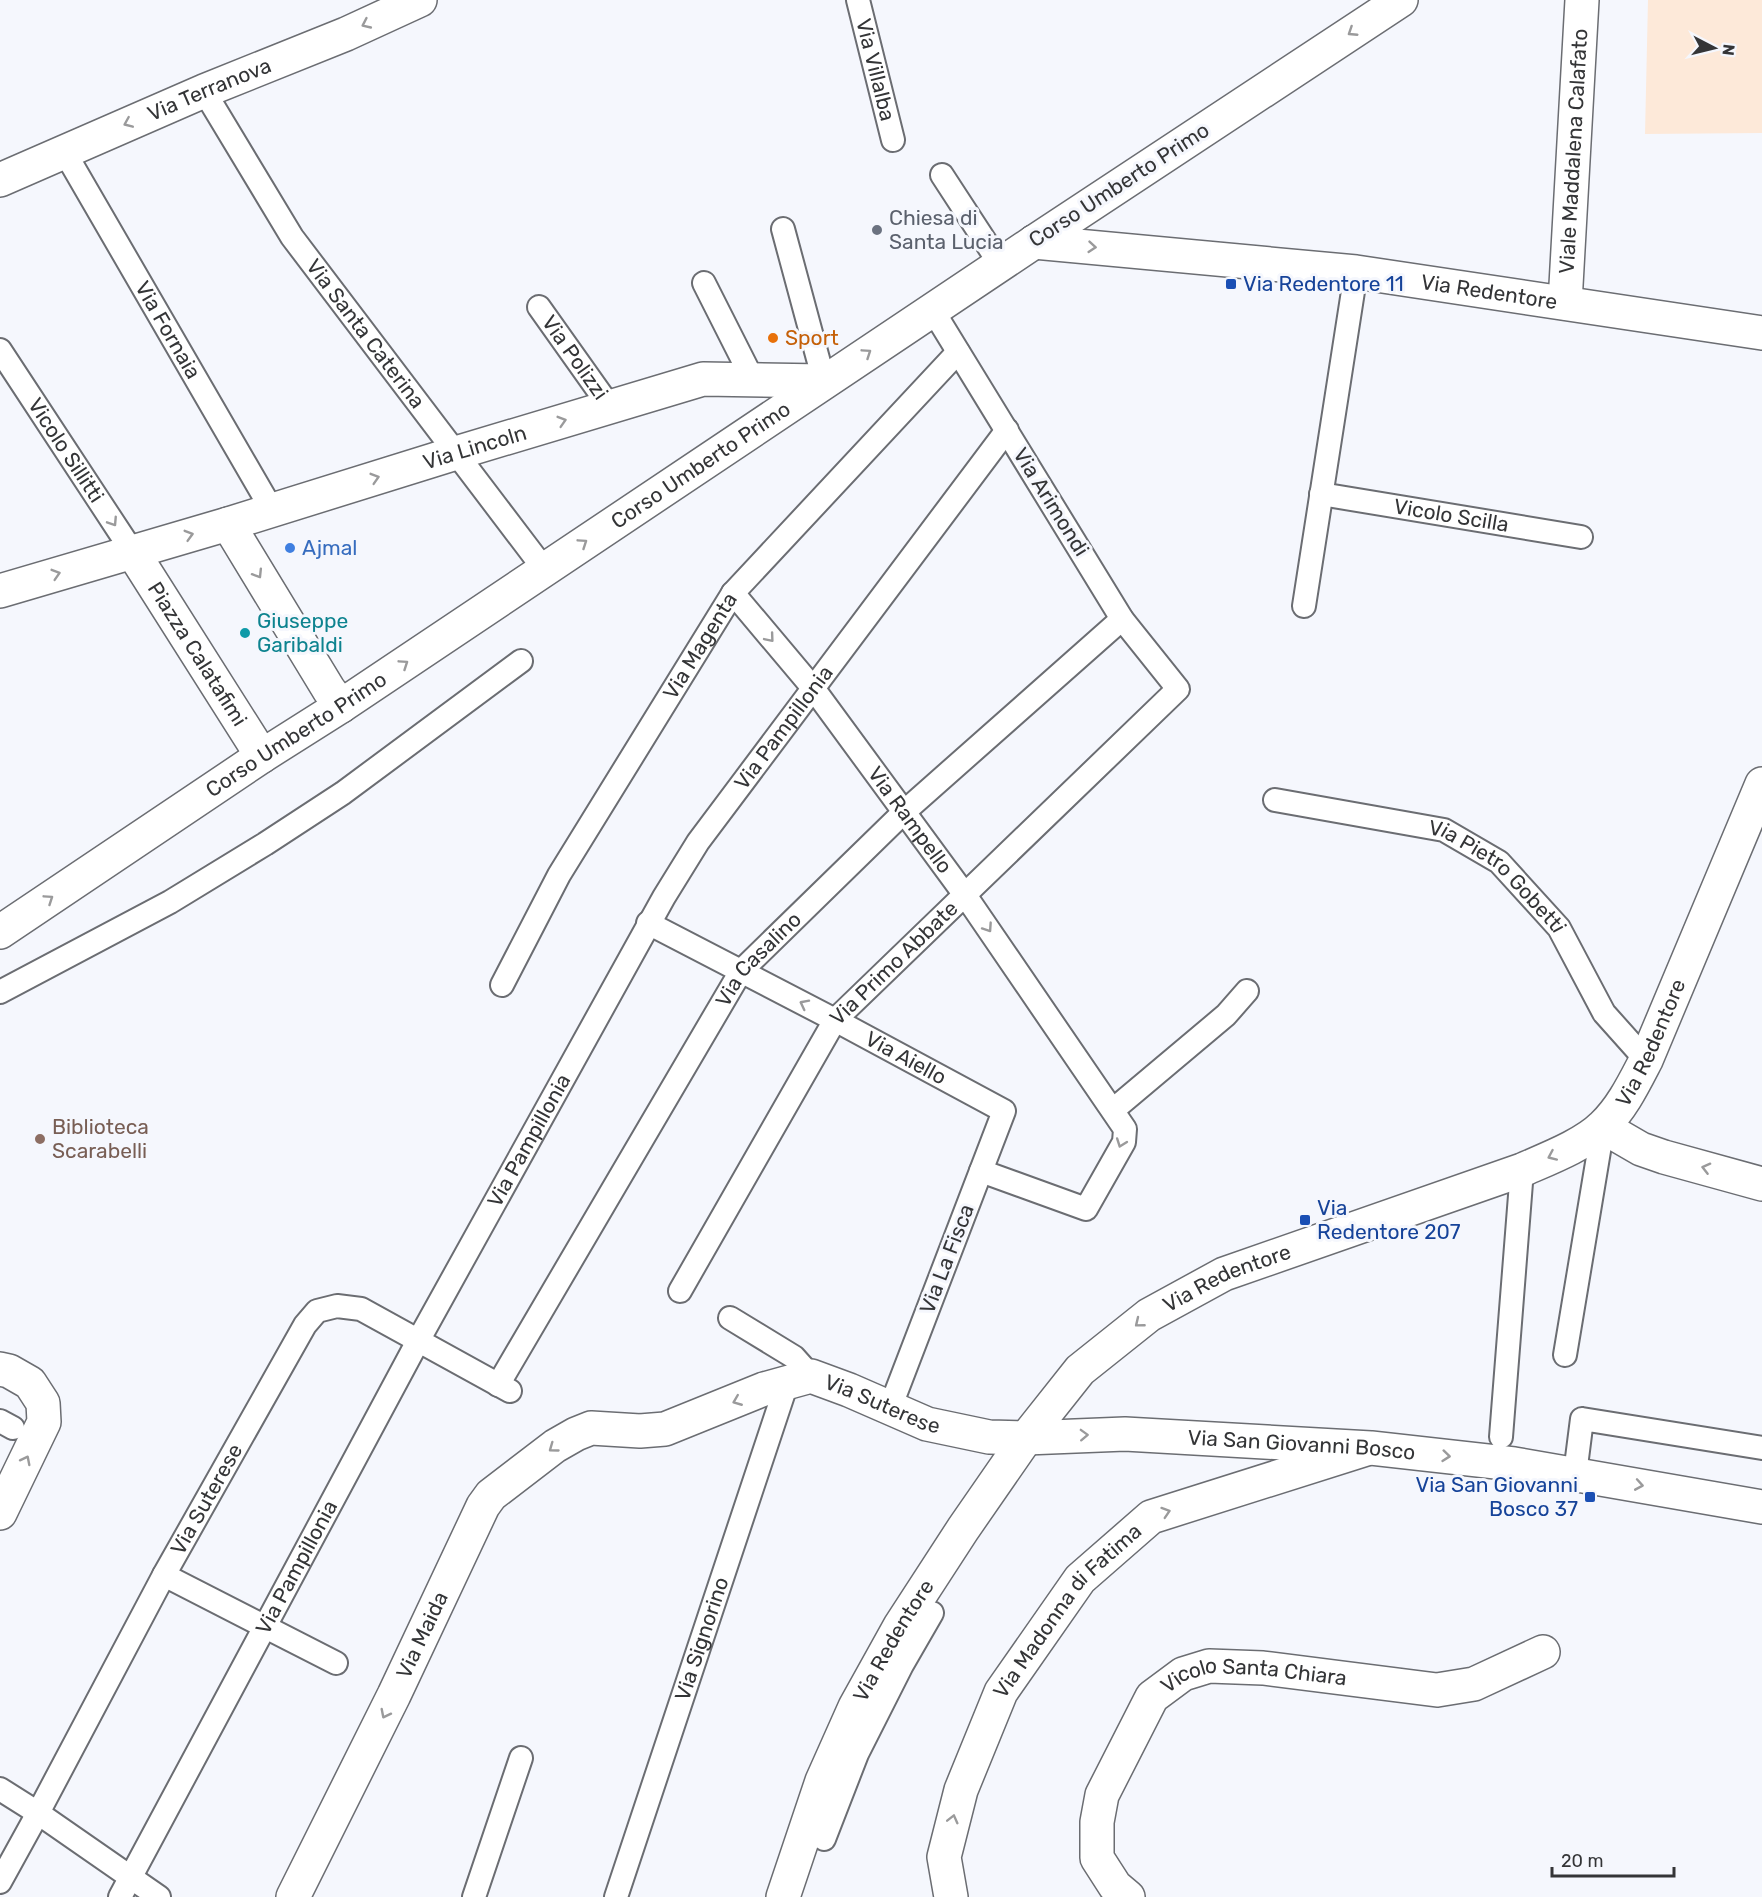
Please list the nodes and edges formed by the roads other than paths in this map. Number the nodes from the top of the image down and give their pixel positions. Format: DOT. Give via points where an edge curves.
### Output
graph roads {
  1 [pos="420,0"];
  2 [pos="858,0"];
  3 [pos="1401,0"];
  4 [pos="1582,0"];
  5 [pos="204,91"];
  6 [pos="893,140"];
  7 [pos="64,151"];
  8 [pos="942,175"];
  9 [pos="0,180"];
  10 [pos="783,229"];
  11 [pos="1034,242"];
  12 [pos="1000,264"];
  13 [pos="1356,272"];
  14 [pos="704,283"];
  15 [pos="1565,303"];
  16 [pos="539,307"];
  17 [pos="932,309"];
  18 [pos="1762,333"];
  19 [pos="0,350"];
  20 [pos="958,352"];
  21 [pos="753,380"];
  22 [pos="825,381"];
  23 [pos="610,407"];
  24 [pos="1007,430"];
  25 [pos="456,453"];
  26 [pos="1321,494"];
  27 [pos="272,510"];
  28 [pos="228,524"];
  29 [pos="1581,537"];
  30 [pos="132,551"];
  31 [pos="544,568"];
  32 [pos="0,591"];
  33 [pos="733,593"];
  34 [pos="1304,606"];
  35 [pos="1122,619"];
  36 [pos="521,661"];
  37 [pos="813,688"];
  38 [pos="1178,689"];
  39 [pos="341,706"];
  40 [pos="261,756"];
  41 [pos="1762,784"];
  42 [pos="1275,800"];
  43 [pos="904,812"];
  44 [pos="965,895"];
  45 [pos="648,923"];
  46 [pos="0,932"];
  47 [pos="741,971"];
  48 [pos="502,985"];
  49 [pos="1247,991"];
  50 [pos="0,992"];
  51 [pos="835,1020"];
  52 [pos="1646,1060"];
  53 [pos="1113,1110"];
  54 [pos="1004,1111"];
  55 [pos="1603,1127"];
  56 [pos="1522,1170"];
  57 [pos="981,1171"];
  58 [pos="1762,1184"];
  59 [pos="680,1291"];
  60 [pos="730,1318"];
  61 [pos="418,1341"];
  62 [pos="1565,1355"];
  63 [pos="0,1369"];
  64 [pos="799,1380"];
  65 [pos="505,1389"];
  66 [pos="890,1408"];
  67 [pos="1502,1437"];
  68 [pos="1026,1438"];
  69 [pos="1371,1448"];
  70 [pos="1762,1448"];
  71 [pos="1575,1474"];
  72 [pos="1762,1507"];
  73 [pos="0,1513"];
  74 [pos="164,1575"];
  75 [pos="933,1613"];
  76 [pos="266,1626"];
  77 [pos="1543,1652"];
  78 [pos="336,1663"];
  79 [pos="522,1758"];
  80 [pos="0,1789"];
  81 [pos="38,1813"];
  82 [pos="824,1839"];
  83 [pos="944,1857"];
  84 [pos="0,1882"];
  85 [pos="125,1888"];
  86 [pos="159,1897"];
  87 [pos="293,1897"];
  88 [pos="474,1897"];
  89 [pos="616,1897"];
  90 [pos="783,1897"];
  91 [pos="932,1897"];
  92 [pos="951,1897"];
  93 [pos="1128,1897"];
  1 -- 5 [label="street, Via Terranova, one-way"];
  2 -- 6 [label="lane, Via Villalba"];
  3 -- 11 [label="street, Corso Umberto Primo, one-way"];
  4 -- 15 [label="street, Viale Maddalena Calafato"];
  5 -- 7 [label="street, Via Terranova, one-way"];
  5 -- 25 [label="lane, Via Santa Caterina" via="292,237"];
  7 -- 9 [label="street, Via Terranova"];
  7 -- 27 [label="lane, Via Fornaia"];
  8 -- 12 [label="lane"];
  10 -- 22 [label="lane"];
  11 -- 12 [label="street, Corso Umberto Primo"];
  11 -- 13 [label="street, Via Redentore, one-way"];
  12 -- 17 [label="street, Corso Umberto Primo"];
  13 -- 15 [label="street, Via Redentore"];
  13 -- 26 [label="lane"];
  14 -- 21 [label="lane"];
  15 -- 18 [label="street, Via Redentore"];
  16 -- 23 [label="lane, Via Polizzi"];
  17 -- 20 [label="lane, Via Arimondi"];
  22 -- 17 [label="street, Corso Umberto Primo, one-way"];
  19 -- 30 [label="lane, Vicolo Sillitti, one-way"];
  20 -- 24 [label="lane, Via Arimondi"];
  20 -- 33 [label="lane, Via Magenta"];
  21 -- 22 [label="street, Via Lincoln"];
  21 -- 23 [label="street, Via Lincoln" via="703,379"];
  31 -- 22 [label="street, Corso Umberto Primo, one-way"];
  25 -- 23 [label="street, Via Lincoln, one-way"];
  24 -- 35 [label="lane, Via Arimondi"];
  24 -- 37 [label="lane, Via Pampillonia"];
  27 -- 25 [label="street, Via Lincoln, one-way"];
  25 -- 31 [label="lane, Via Santa Caterina"];
  26 -- 29 [label="lane, Vicolo Scilla"];
  26 -- 34 [label="lane"];
  27 -- 28 [label="street, Via Lincoln"];
  30 -- 28 [label="street, Via Lincoln, one-way"];
  28 -- 39 [label="street, one-way"];
  32 -- 30 [label="street, Via Lincoln, one-way"];
  30 -- 40 [label="street, Piazza Calatafimi"];
  39 -- 31 [label="street, Corso Umberto Primo, one-way"];
  33 -- 37 [label="lane, Via Rampello, one-way"];
  33 -- 48 [label="lane, Via Magenta" via="559,874"];
  35 -- 38 [label="lane, Via Arimondi"];
  35 -- 43 [label="lane, Via Casalino"];
  36 -- 50 [label="lane" via="343,793 265,844 170,902"];
  37 -- 43 [label="lane, Via Rampello"];
  37 -- 45 [label="lane, Via Pampillonia" via="698,843"];
  38 -- 44 [label="lane, Via Primo Abbate"];
  39 -- 40 [label="street, Corso Umberto Primo"];
  46 -- 40 [label="street, Corso Umberto Primo, one-way"];
  41 -- 52 [label="street, Via Redentore"];
  42 -- 52 [label="lane, Via Pietro Gobetti" via="1444,830 1499,862 1558,928 1604,1013"];
  43 -- 44 [label="lane, Via Rampello"];
  43 -- 47 [label="lane, Via Casalino"];
  44 -- 51 [label="lane, Via Primo Abbate"];
  44 -- 53 [label="lane, Via Rampello, one-way"];
  45 -- 47 [label="lane, Via Aiello"];
  45 -- 61 [label="lane, Via Pampillonia"];
  51 -- 47 [label="lane, Via Aiello, one-way"];
  47 -- 65 [label="lane, Via Casalino"];
  49 -- 53 [label="lane" via="1226,1015"];
  51 -- 54 [label="lane, Via Aiello"];
  51 -- 59 [label="lane, Via Primo Abbate"];
  52 -- 55 [label="street, Via Redentore" via="1626,1097"];
  53 -- 57 [label="lane, Via Rampello, one-way" via="1125,1129 1124,1142 1086,1209"];
  54 -- 57 [label="lane, Via La Fisca"];
  55 -- 56 [label="street, Via Redentore, one-way" via="1565,1151"];
  58 -- 55 [label="street, one-way" via="1641,1149"];
  55 -- 62 [label="lane"];
  56 -- 67 [label="lane"];
  56 -- 68 [label="street, Via Redentore, one-way" via="1224,1274 1149,1315 1080,1370"];
  57 -- 66 [label="lane, Via La Fisca"];
  60 -- 64 [label="lane" via="794,1357"];
  61 -- 65 [label="lane, Via Suterese"];
  61 -- 74 [label="lane, Via Suterese" via="361,1309 337,1306 317,1311 305,1325"];
  61 -- 76 [label="lane, Via Pampillonia"];
  73 -- 63 [label="street, one-way" via="44,1422 43,1403 30,1383"];
  64 -- 66 [label="street, Via Suterese"];
  64 -- 87 [label="street, Via Maida, one-way" via="764,1389 665,1430 591,1428 555,1446 491,1496"];
  64 -- 89 [label="lane, Via Signorino"];
  66 -- 68 [label="street, Via Suterese" via="927,1424 988,1437"];
  68 -- 69 [label="street, Via San Giovanni Bosco, one-way" via="1125,1434"];
  68 -- 90 [label="street, Via Redentore" via="907,1616 855,1707 822,1781"];
  69 -- 71 [label="street, Via San Giovanni Bosco, one-way"];
  83 -- 69 [label="street, Via Madonna di Fatima, one-way" via="961,1790 1001,1692 1080,1579 1151,1517"];
  70 -- 71 [label="lane" via="1582,1419"];
  71 -- 72 [label="street, Via San Giovanni Bosco, one-way"];
  74 -- 76 [label="lane"];
  74 -- 81 [label="lane, Via Suterese"];
  75 -- 82 [label="lane, Via Redentore" via="857,1754"];
  76 -- 78 [label="lane"];
  76 -- 85 [label="lane, Via Pampillonia"];
  77 -- 93 [label="street, Vicolo Santa Chiara" via="1474,1684 1437,1690 1263,1668 1209,1666 1183,1674 1152,1697 1102,1795 1097,1858 1115,1886"];
  79 -- 88 [label="lane"];
  80 -- 81 [label="lane"];
  81 -- 84 [label="lane, Via Suterese"];
  81 -- 85 [label="lane"];
  83 -- 91 [label="street"];
  83 -- 92 [label="street, Via Madonna di Fatima"];
  85 -- 86 [label="lane"];
}
